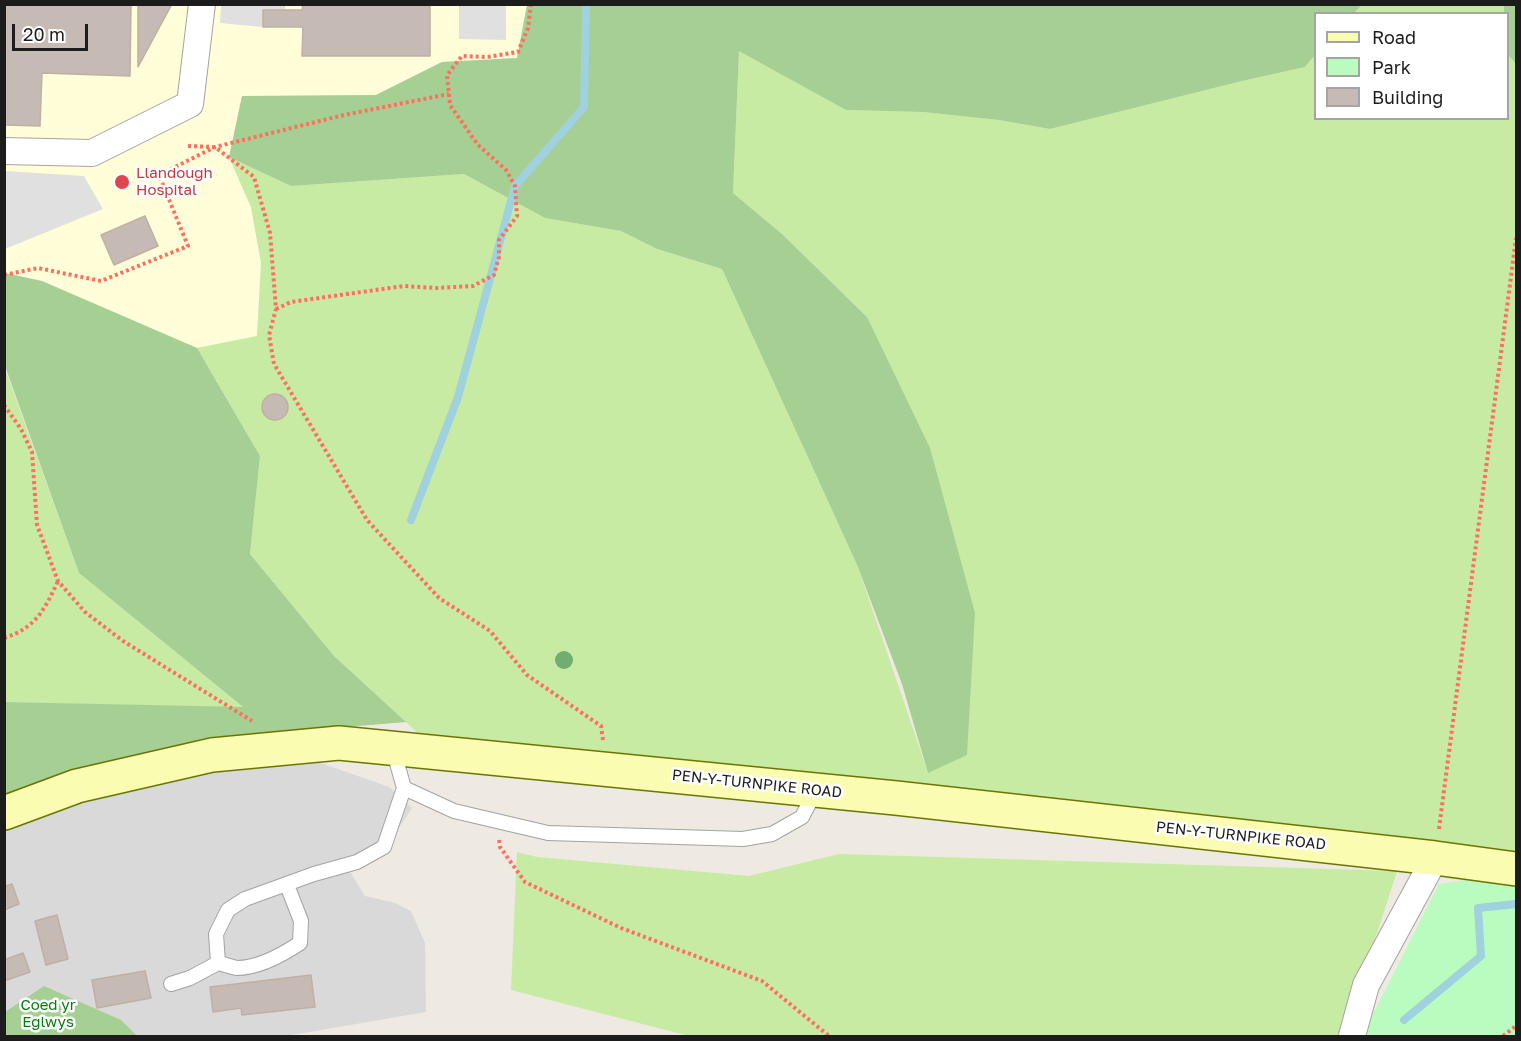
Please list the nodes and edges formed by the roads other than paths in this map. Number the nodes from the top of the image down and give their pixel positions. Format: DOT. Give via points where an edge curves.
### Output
graph roads {
  1 [pos="202,4"];
  2 [pos="4,151"];
  3 [pos="393,748"];
  4 [pos="404,788"];
  5 [pos="816,790"];
  6 [pos="4,813"];
  7 [pos="1435,858"];
  8 [pos="1516,869"];
  9 [pos="286,885"];
  10 [pos="218,963"];
  11 [pos="171,984"];
  12 [pos="1352,1036"];
  1 -- 2 [label="street" via="190,104 92,153"];
  3 -- 4 [label="lane"];
  3 -- 5 [label="street, PEN-Y-TURNPIKE ROAD"];
  3 -- 6 [label="street, PEN-Y-TURNPIKE ROAD" via="339,743 212,755 77,786"];
  4 -- 5 [label="lane" via="454,811 548,833 743,839 772,834 802,817"];
  4 -- 9 [label="lane" via="384,847 357,862"];
  5 -- 7 [label="street, PEN-Y-TURNPIKE ROAD"];
  7 -- 8 [label="street, PEN-Y-TURNPIKE ROAD"];
  7 -- 12 [label="street" via="1366,985"];
  9 -- 10 [label="lane" via="244,899 228,910 216,934"];
  9 -- 10 [label="lane" via="301,921 300,943 257,964 236,968"];
  10 -- 11 [label="lane"];
}
